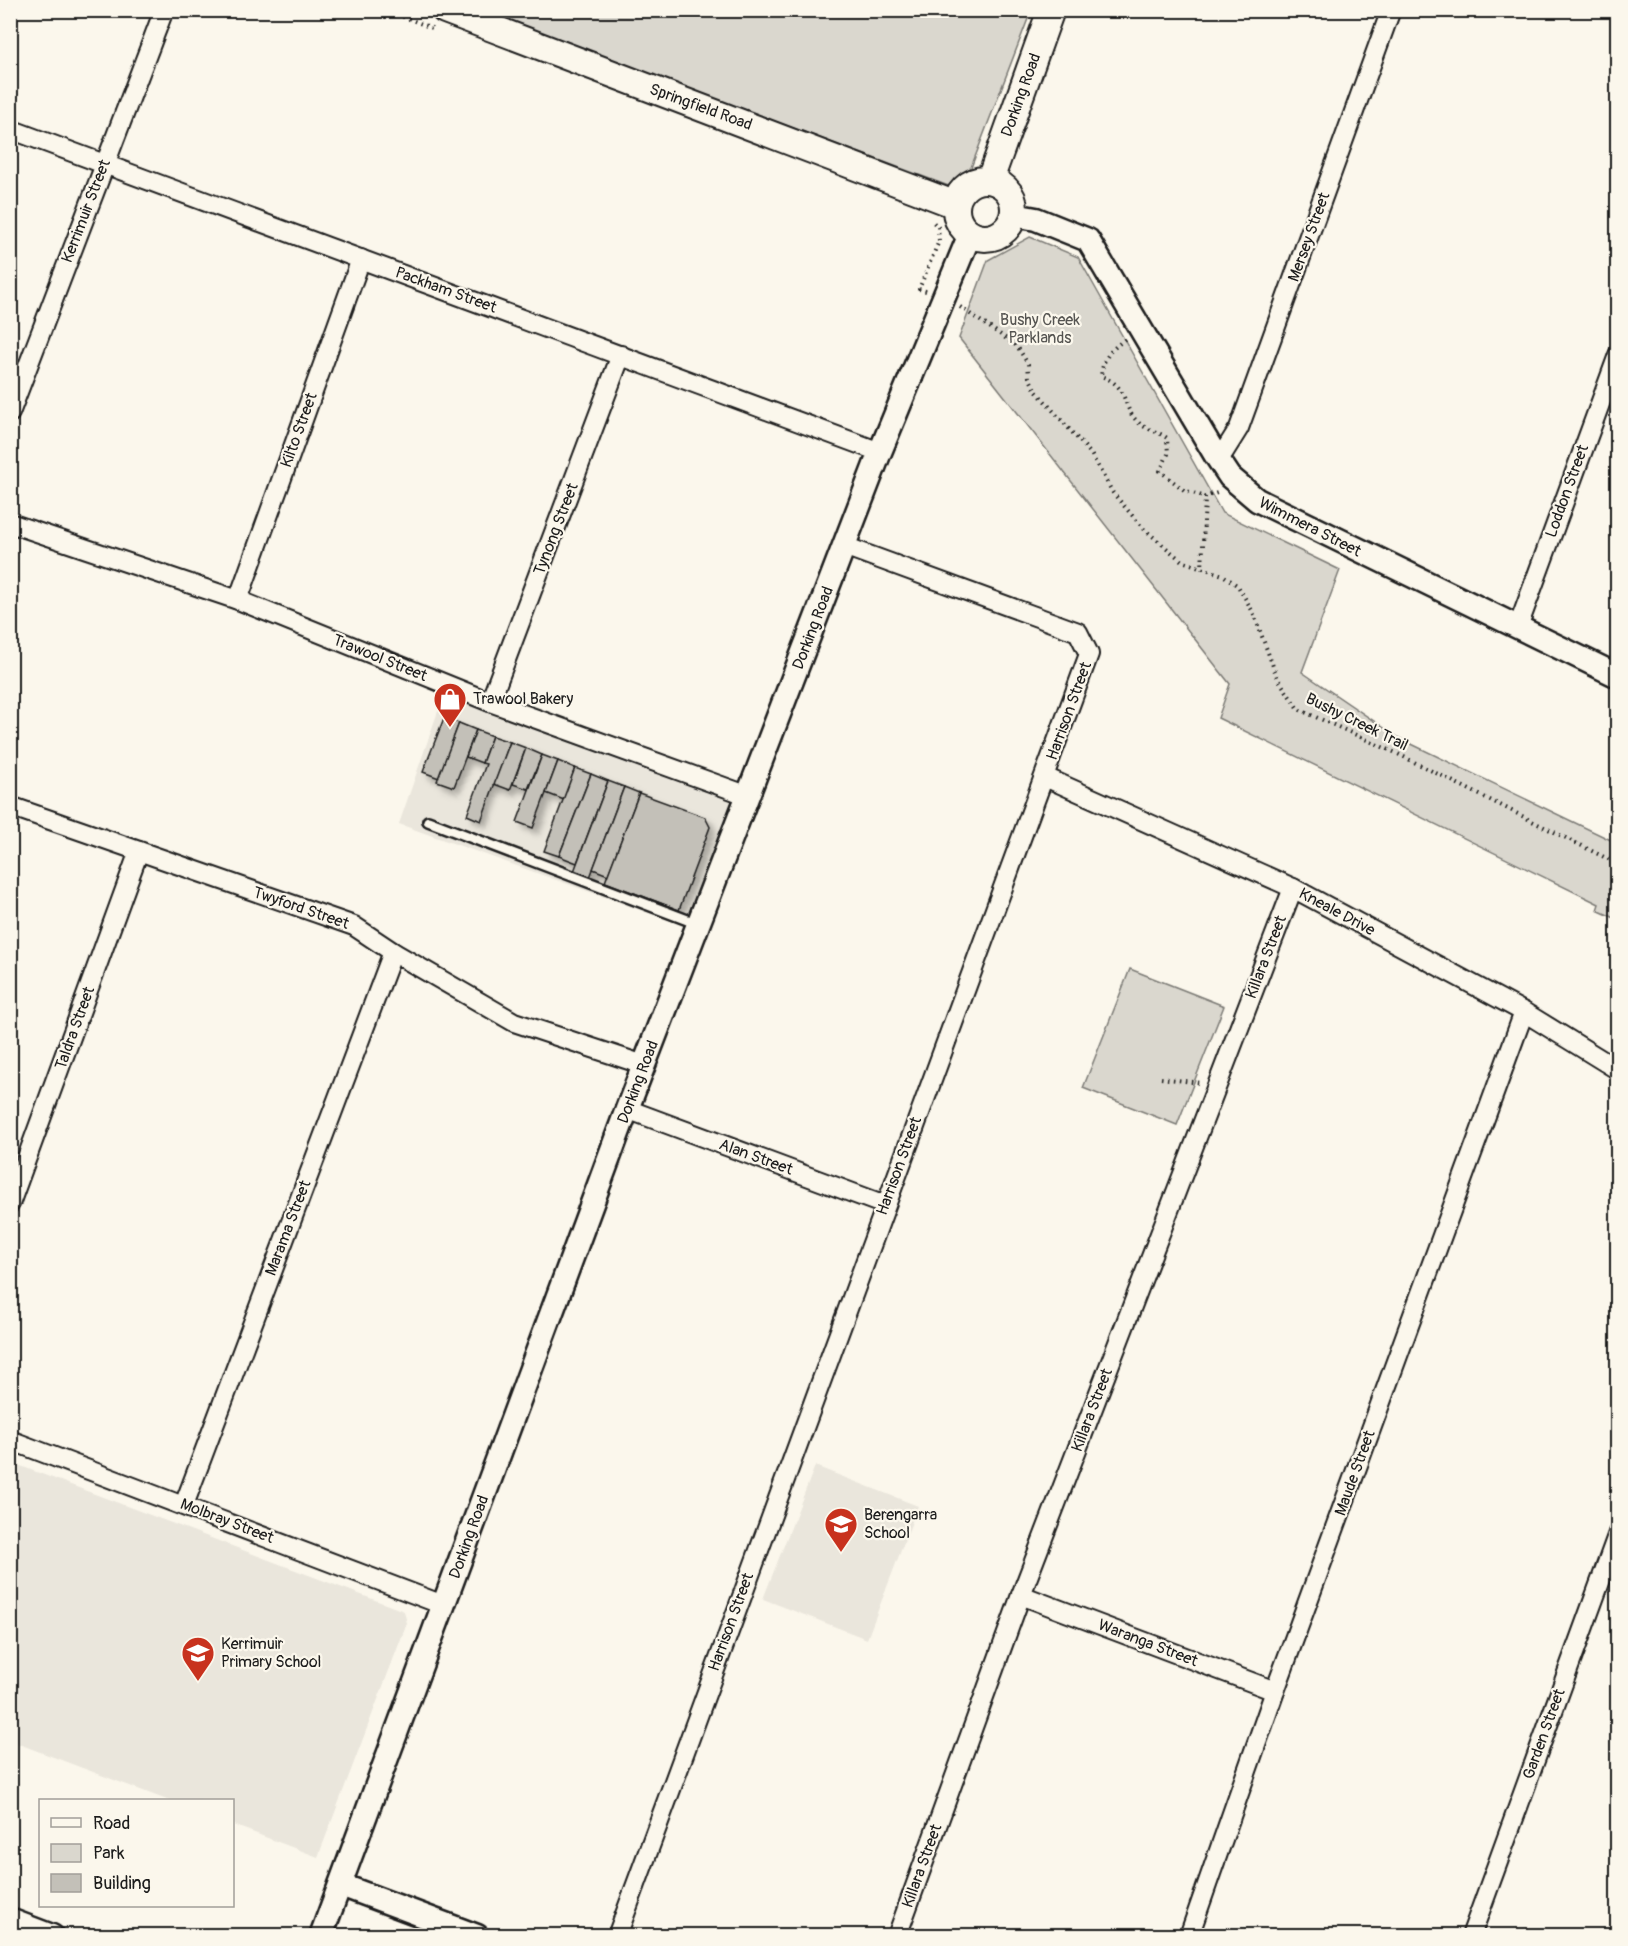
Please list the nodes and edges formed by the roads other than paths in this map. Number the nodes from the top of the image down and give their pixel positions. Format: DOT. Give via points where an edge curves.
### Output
graph roads {
  1 [pos="164,10"];
  2 [pos="445,10"];
  3 [pos="1051,10"];
  4 [pos="1391,10"];
  5 [pos="10,129"];
  6 [pos="104,163"];
  7 [pos="990,180"];
  8 [pos="956,205"];
  9 [pos="1014,215"];
  10 [pos="970,234"];
  11 [pos="361,259"];
  12 [pos="1617,355"];
  13 [pos="621,356"];
  14 [pos="10,413"];
  15 [pos="880,452"];
  16 [pos="1216,456"];
  17 [pos="10,522"];
  18 [pos="844,546"];
  19 [pos="238,600"];
  20 [pos="1518,627"];
  21 [pos="1617,675"];
  22 [pos="490,702"];
  23 [pos="1045,777"];
  24 [pos="749,796"];
  25 [pos="10,806"];
  26 [pos="428,821"];
  27 [pos="139,851"];
  28 [pos="1293,888"];
  29 [pos="698,924"];
  30 [pos="393,952"];
  31 [pos="1524,1012"];
  32 [pos="644,1065"];
  33 [pos="1617,1070"];
  34 [pos="627,1109"];
  35 [pos="10,1204"];
  36 [pos="885,1205"];
  37 [pos="10,1440"];
  38 [pos="184,1504"];
  39 [pos="1617,1533"];
  40 [pos="1021,1595"];
  41 [pos="443,1605"];
  42 [pos="1275,1691"];
  43 [pos="340,1885"];
  44 [pos="10,1920"];
  45 [pos="52,1935"];
  46 [pos="321,1935"];
  47 [pos="477,1935"];
  48 [pos="616,1935"];
  49 [pos="897,1935"];
  50 [pos="1189,1935"];
  51 [pos="1471,1935"];
  1 -- 6 [label="street, Kerrimuir Street"];
  2 -- 8 [label="main road, Springfield Road"];
  3 -- 7 [label="main road, Dorking Road"];
  4 -- 16 [label="street, Mersey Street" via="1239,428 1224,452"];
  5 -- 6 [label="street, Packham Street"];
  6 -- 11 [label="street, Packham Street"];
  6 -- 14 [label="street, Kerrimuir Street"];
  7 -- 8 [label="main road" via="970,184"];
  7 -- 9 [label="main road" via="1012,196"];
  8 -- 10 [label="main road" via="961,225"];
  9 -- 10 [label="main road" via="1000,234 981,238"];
  9 -- 16 [label="street, Wimmera Street" via="1036,219 1089,240"];
  10 -- 15 [label="street, Dorking Road"];
  11 -- 13 [label="street, Packham Street"];
  11 -- 19 [label="street, Kilto Street"];
  12 -- 20 [label="street, Loddon Street"];
  13 -- 15 [label="street, Packham Street"];
  13 -- 22 [label="street, Tynong Street"];
  15 -- 18 [label="street, Dorking Road"];
  16 -- 20 [label="street, Wimmera Street" via="1230,477 1257,500"];
  17 -- 19 [label="street, Trawool Street"];
  18 -- 23 [label="street, Harrison Street" via="1078,632 1089,654"];
  18 -- 24 [label="street, Dorking Road"];
  19 -- 22 [label="street, Trawool Street"];
  20 -- 21 [label="street, Wimmera Street"];
  22 -- 24 [label="street, Trawool Street"];
  23 -- 28 [label="street, Kneale Drive"];
  23 -- 36 [label="street, Harrison Street"];
  24 -- 29 [label="street, Dorking Road"];
  25 -- 27 [label="street, Twyford Street"];
  26 -- 29 [label="lane"];
  27 -- 30 [label="street, Twyford Street" via="354,926"];
  27 -- 35 [label="street, Taldra Street"];
  28 -- 31 [label="street, Kneale Drive"];
  28 -- 40 [label="street, Killara Street"];
  29 -- 32 [label="street, Dorking Road"];
  30 -- 32 [label="street, Twyford Street" via="513,1022"];
  30 -- 38 [label="street, Marama Street"];
  31 -- 33 [label="street, Kneale Drive"];
  31 -- 42 [label="street, Maude Street"];
  32 -- 34 [label="street, Dorking Road"];
  34 -- 36 [label="street, Alan Street"];
  34 -- 41 [label="street, Dorking Road"];
  36 -- 48 [label="street, Harrison Street"];
  37 -- 38 [label="street, Molbray Street"];
  38 -- 41 [label="street, Molbray Street"];
  39 -- 51 [label="street, Garden Street"];
  40 -- 42 [label="street, Waranga Street"];
  40 -- 49 [label="street, Killara Street"];
  41 -- 43 [label="street, Dorking Road"];
  42 -- 50 [label="street, Maude Street"];
  43 -- 46 [label="street, Dorking Road"];
  43 -- 47 [label="street"];
  44 -- 45 [label="street"];
}
